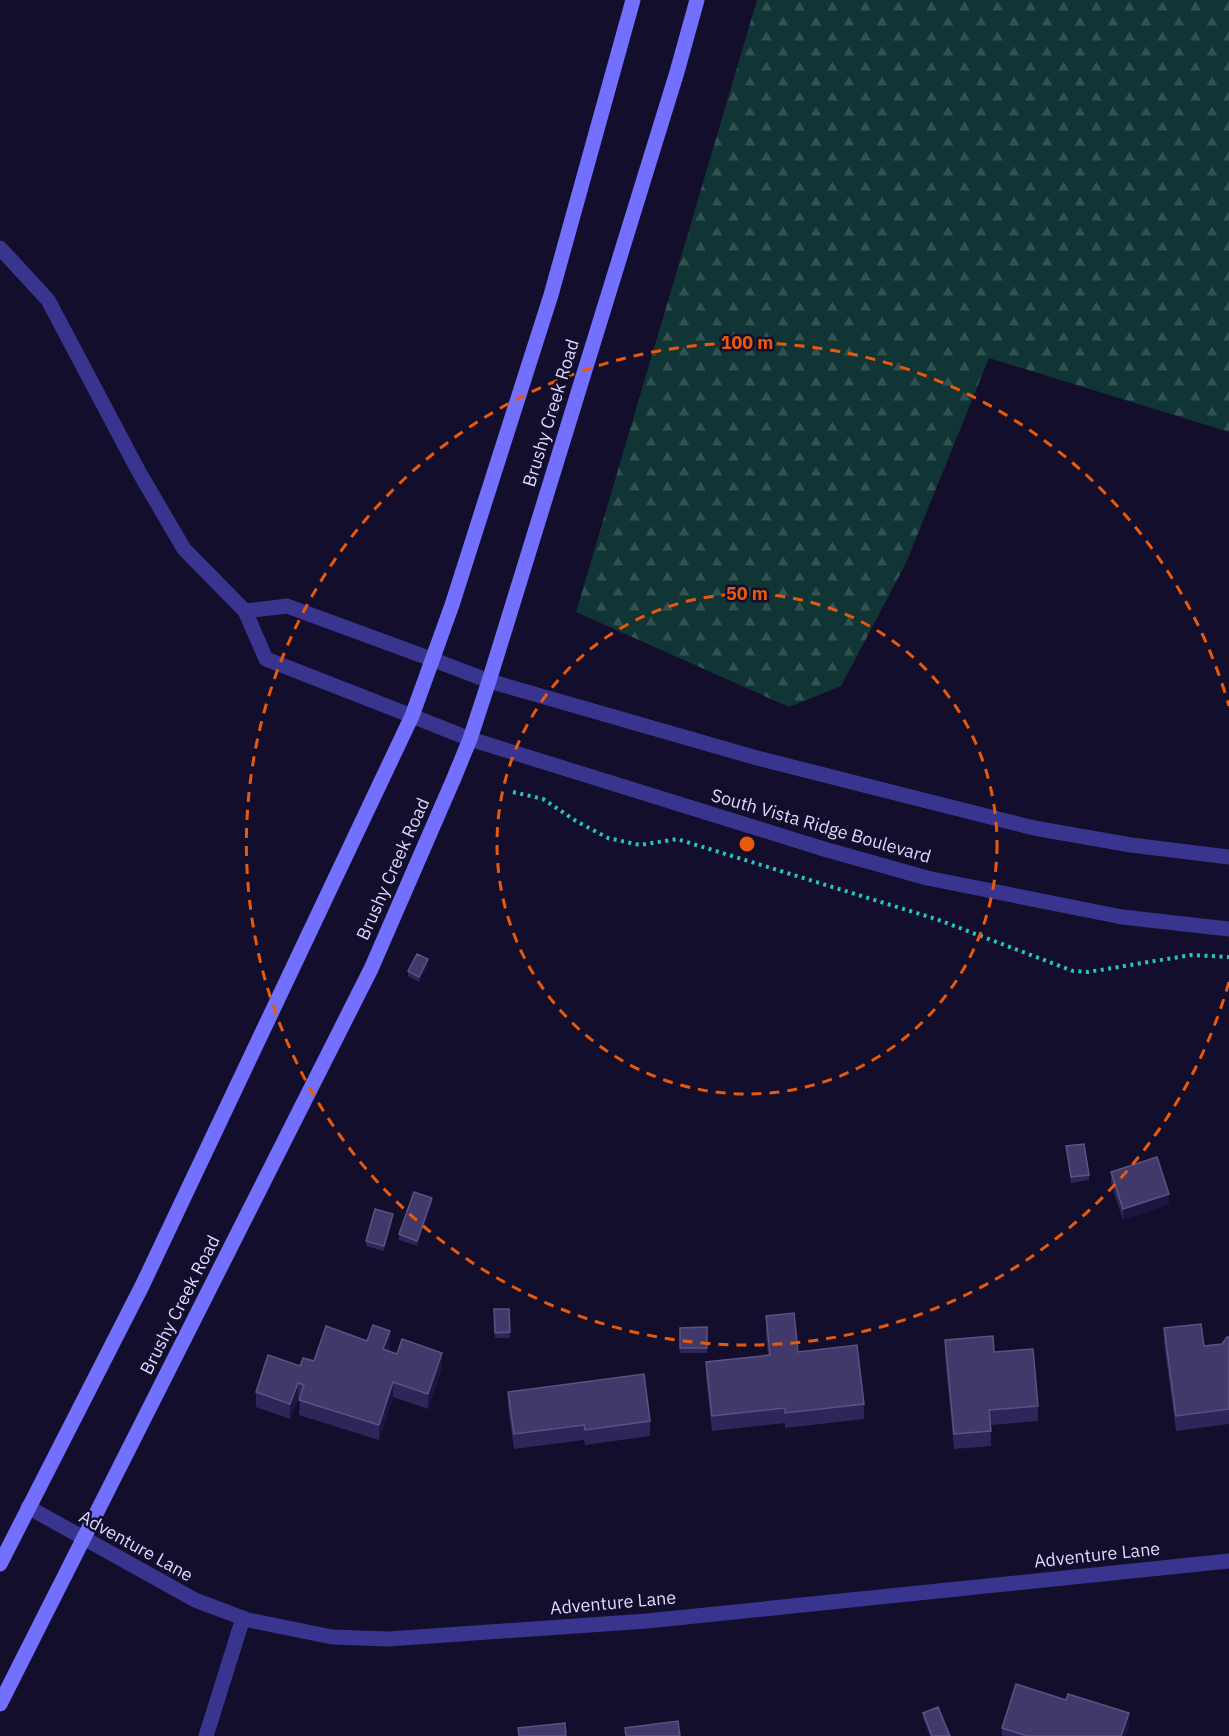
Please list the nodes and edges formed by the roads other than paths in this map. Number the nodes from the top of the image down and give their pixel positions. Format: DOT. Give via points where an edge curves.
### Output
graph roads {
  1 [pos="633,0"];
  2 [pos="697,0"];
  3 [pos="0,248"];
  4 [pos="244,611"];
  5 [pos="434,660"];
  6 [pos="489,681"];
  7 [pos="412,716"];
  8 [pos="470,739"];
  9 [pos="1229,857"];
  10 [pos="1229,928"];
  11 [pos="28,1507"];
  12 [pos="84,1539"];
  13 [pos="1229,1561"];
  14 [pos="0,1564"];
  15 [pos="243,1618"];
  16 [pos="0,1704"];
  17 [pos="206,1736"];
  1 -- 5 [label="main road, Brushy Creek Road" via="551,295"];
  2 -- 6 [label="main road, Brushy Creek Road"];
  3 -- 4 [label="street, South Vista Ridge Boulevard" via="48,300 184,549"];
  4 -- 5 [label="street" via="287,606"];
  4 -- 7 [label="street, South Vista Ridge Boulevard" via="266,659"];
  5 -- 6 [label="street"];
  5 -- 7 [label="main road, Brushy Creek Road"];
  6 -- 8 [label="main road, Brushy Creek Road"];
  6 -- 9 [label="street" via="757,758 1034,828"];
  7 -- 8 [label="street, South Vista Ridge Boulevard"];
  7 -- 11 [label="main road, Brushy Creek Road" via="142,1286"];
  8 -- 10 [label="street, South Vista Ridge Boulevard" via="927,878 1122,917"];
  8 -- 12 [label="main road, Brushy Creek Road" via="371,969"];
  11 -- 12 [label="street, Adventure Lane"];
  11 -- 14 [label="main road, Brushy Creek Road"];
  12 -- 15 [label="street, Adventure Lane" via="195,1600"];
  12 -- 16 [label="main road, Brushy Creek Road"];
  13 -- 15 [label="street, Adventure Lane" via="647,1621 388,1639 332,1637"];
  15 -- 17 [label="street"];
}
